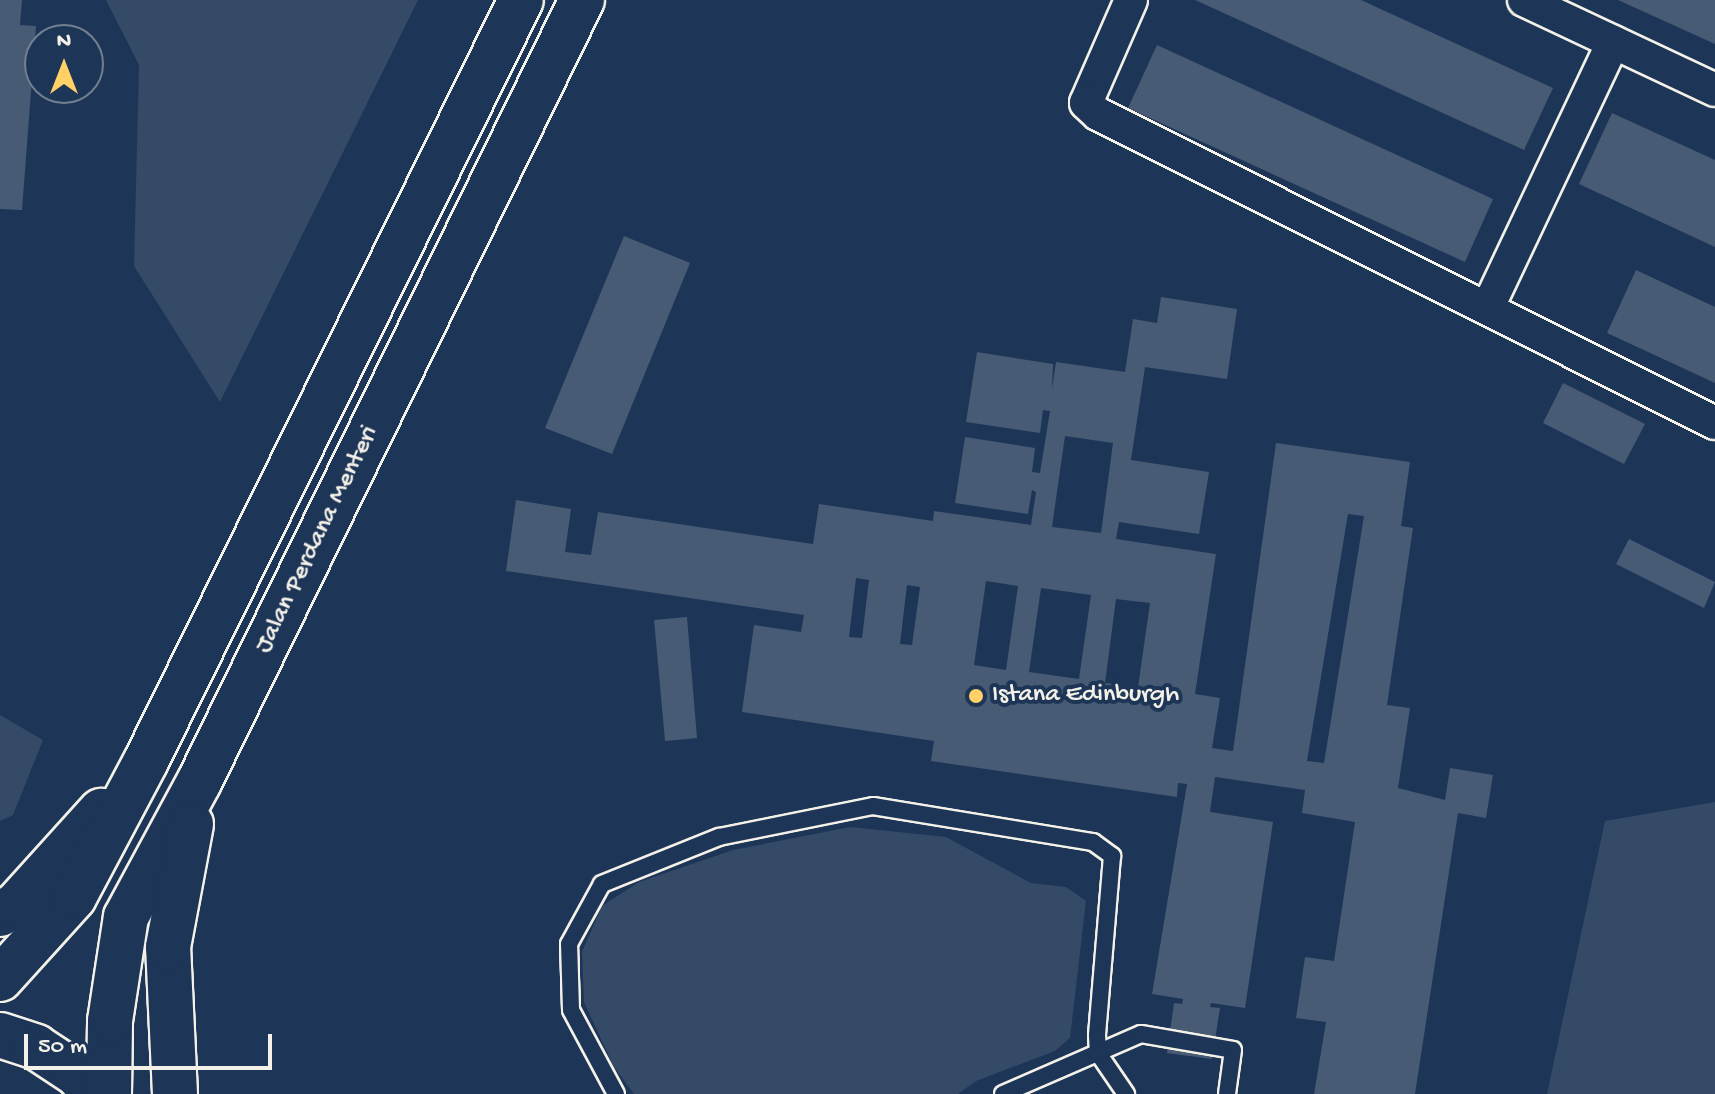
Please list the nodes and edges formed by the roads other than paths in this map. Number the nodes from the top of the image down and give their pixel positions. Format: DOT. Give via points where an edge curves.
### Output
graph roads {
  1 [pos="521,0"];
  2 [pos="582,0"];
  3 [pos="1131,0"];
  4 [pos="1524,0"];
  5 [pos="1613,42"];
  6 [pos="1715,90"];
  7 [pos="1488,307"];
  8 [pos="1715,423"];
  9 [pos="146,761"];
  10 [pos="199,782"];
  11 [pos="0,914"];
  12 [pos="0,979"];
  13 [pos="0,1035"];
  14 [pos="1098,1053"];
  15 [pos="95,1094"];
  16 [pos="109,1094"];
  17 [pos="175,1094"];
  18 [pos="616,1094"];
  19 [pos="1003,1094"];
  20 [pos="1126,1094"];
  21 [pos="1227,1094"];
  1 -- 9 [label="main road"];
  2 -- 10 [label="main road, Jalan Perdana Menteri"];
  3 -- 7 [label="street" via="1086,103"];
  4 -- 5 [label="street"];
  5 -- 6 [label="street"];
  5 -- 7 [label="street"];
  7 -- 8 [label="street"];
  9 -- 11 [label="main road" via="16,905"];
  9 -- 12 [label="main road" via="74,897"];
  10 -- 16 [label="main road, Jalan Perdana Menteri" via="126,917 110,1021"];
  10 -- 17 [label="main road" via="168,947"];
  13 -- 15 [label="main road" via="36,1047 77,1074"];
  14 -- 18 [label="lane" via="1112,856 1093,842 873,806 719,837 602,884 569,944 571,1010"];
  14 -- 19 [label="lane"];
  14 -- 20 [label="lane"];
  14 -- 21 [label="lane" via="1141,1034 1233,1050"];
}
